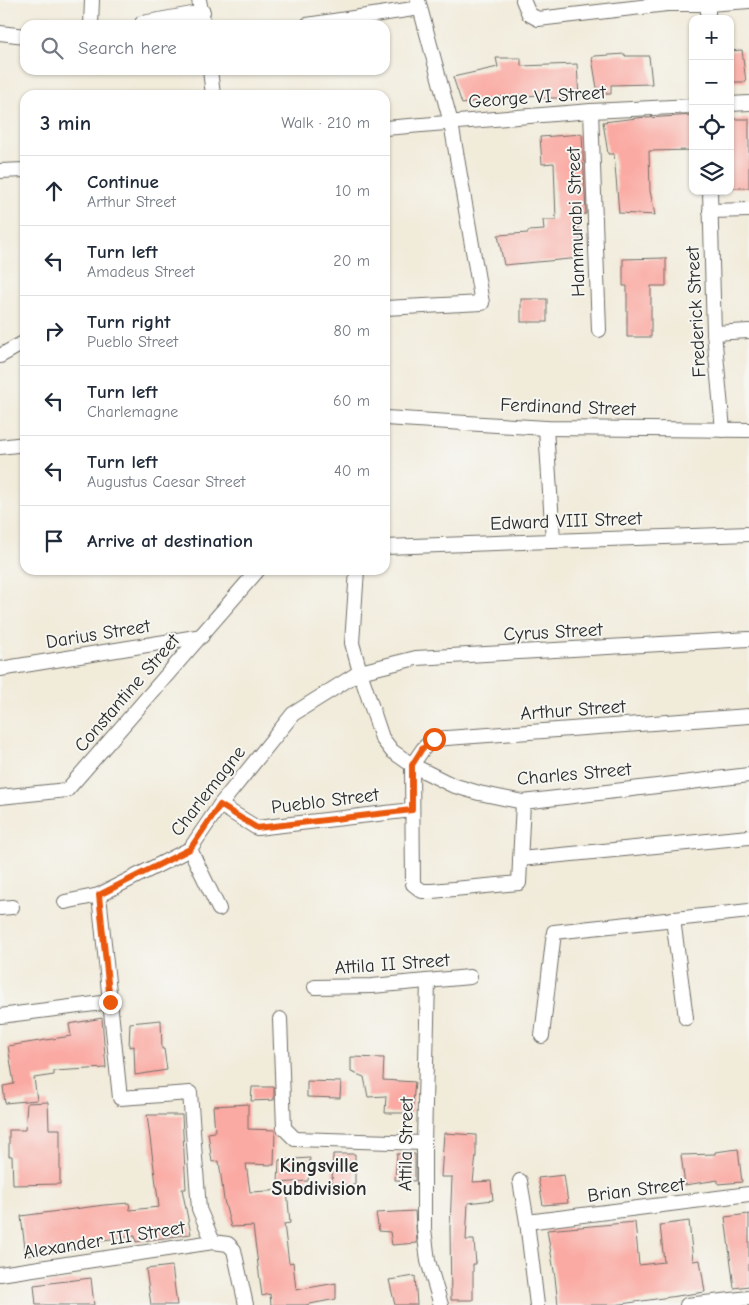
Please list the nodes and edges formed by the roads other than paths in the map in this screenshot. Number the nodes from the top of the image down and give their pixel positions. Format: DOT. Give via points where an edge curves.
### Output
graph roads {
  1 [pos="92,0"];
  2 [pos="523,0"];
  3 [pos="749,1"];
  4 [pos="708,2"];
  5 [pos="419,4"];
  6 [pos="202,12"];
  7 [pos="708,15"];
  8 [pos="91,20"];
  9 [pos="158,20"];
  10 [pos="334,20"];
  11 [pos="0,33"];
  12 [pos="20,35"];
  13 [pos="211,75"];
  14 [pos="212,90"];
  15 [pos="749,103"];
  16 [pos="734,104"];
  17 [pos="689,106"];
  18 [pos="591,111"];
  19 [pos="451,123"];
  20 [pos="390,128"];
  21 [pos="20,170"];
  22 [pos="0,171"];
  23 [pos="710,195"];
  24 [pos="749,210"];
  25 [pos="710,211"];
  26 [pos="390,308"];
  27 [pos="599,330"];
  28 [pos="749,331"];
  29 [pos="714,333"];
  30 [pos="20,345"];
  31 [pos="0,356"];
  32 [pos="390,418"];
  33 [pos="546,428"];
  34 [pos="723,430"];
  35 [pos="749,430"];
  36 [pos="20,445"];
  37 [pos="0,447"];
  38 [pos="749,534"];
  39 [pos="553,540"];
  40 [pos="390,547"];
  41 [pos="250,575"];
  42 [pos="357,575"];
  43 [pos="202,636"];
  44 [pos="749,639"];
  45 [pos="0,670"];
  46 [pos="360,672"];
  47 [pos="749,716"];
  48 [pos="412,765"];
  49 [pos="749,774"];
  50 [pos="0,797"];
  51 [pos="522,802"];
  52 [pos="220,805"];
  53 [pos="412,810"];
  54 [pos="749,837"];
  55 [pos="190,849"];
  56 [pos="520,859"];
  57 [pos="99,895"];
  58 [pos="65,902"];
  59 [pos="220,909"];
  60 [pos="749,911"];
  61 [pos="673,919"];
  62 [pos="470,977"];
  63 [pos="428,981"];
  64 [pos="316,987"];
  65 [pos="110,1002"];
  66 [pos="0,1016"];
  67 [pos="686,1018"];
  68 [pos="280,1019"];
  69 [pos="542,1036"];
  70 [pos="424,1144"];
  71 [pos="520,1181"];
  72 [pos="749,1194"];
  73 [pos="527,1222"];
  74 [pos="213,1242"];
  75 [pos="0,1274"];
  76 [pos="749,1298"];
  77 [pos="246,1305"];
  78 [pos="441,1305"];
  79 [pos="537,1305"];
  80 [pos="687,1305"];
  1 -- 8 [label="street"];
  2 -- 4 [label="street" via="529,14 538,19"];
  3 -- 4 [label="street"];
  4 -- 7 [label="street"];
  5 -- 10 [label="street"];
  5 -- 19 [label="street"];
  6 -- 9 [label="street"];
  11 -- 12 [label="street"];
  13 -- 14 [label="street"];
  15 -- 16 [label="street"];
  17 -- 18 [label="street, George VI Street"];
  18 -- 19 [label="street, George VI Street"];
  18 -- 27 [label="street, Hammurabi Street"];
  19 -- 20 [label="street, George VI Street"];
  19 -- 26 [label="street" via="482,303"];
  21 -- 22 [label="street"];
  23 -- 25 [label="street, Frederick Street"];
  24 -- 25 [label="street"];
  25 -- 29 [label="street, Frederick Street"];
  28 -- 29 [label="street"];
  29 -- 34 [label="street, Frederick Street"];
  30 -- 31 [label="street"];
  32 -- 33 [label="street, Ferdinand Street"];
  33 -- 34 [label="street, Ferdinand Street"];
  33 -- 39 [label="street"];
  34 -- 35 [label="street, Ferdinand Street"];
  36 -- 37 [label="street"];
  38 -- 39 [label="street, Edward VIII Street"];
  39 -- 40 [label="street, Edward VIII Street"];
  41 -- 43 [label="street, Constantine Street"];
  42 -- 46 [label="street, Charles Street" via="352,643"];
  43 -- 45 [label="street, Darius Street"];
  43 -- 50 [label="street, Constantine Street" via="67,790"];
  44 -- 46 [label="street, Cyrus Street" via="416,658"];
  46 -- 48 [label="street, Charles Street" via="382,738"];
  46 -- 52 [label="street, Charlemagne" via="293,714"];
  47 -- 48 [label="street, Arthur Street" via="434,739 422,749"];
  48 -- 51 [label="street, Charles Street" via="452,785"];
  48 -- 53 [label="street"];
  49 -- 51 [label="street, Charles Street"];
  51 -- 56 [label="street"];
  52 -- 53 [label="street, Pueblo Street" via="257,828"];
  52 -- 55 [label="street, Charlemagne"];
  53 -- 56 [label="street" via="414,884 422,891 519,883"];
  54 -- 56 [label="street"];
  55 -- 57 [label="street, Charlemagne"];
  55 -- 59 [label="street"];
  57 -- 58 [label="street, Charlemagne"];
  57 -- 65 [label="street"];
  60 -- 61 [label="street"];
  61 -- 67 [label="street"];
  61 -- 69 [label="street" via="554,932"];
  62 -- 63 [label="street, Attila II Street"];
  63 -- 64 [label="street, Attila II Street"];
  63 -- 70 [label="street, Attila Street"];
  65 -- 66 [label="street"];
  65 -- 74 [label="street" via="120,1098 190,1093 199,1209"];
  68 -- 70 [label="street" via="284,1128 295,1139"];
  70 -- 78 [label="street, Attila Street" via="424,1229 428,1261"];
  71 -- 73 [label="street"];
  72 -- 73 [label="street, Brian Street"];
  73 -- 79 [label="street"];
  74 -- 75 [label="street, Alexander III Street"];
  74 -- 77 [label="street" via="228,1244 234,1250"];
  76 -- 80 [label="street"];
}
